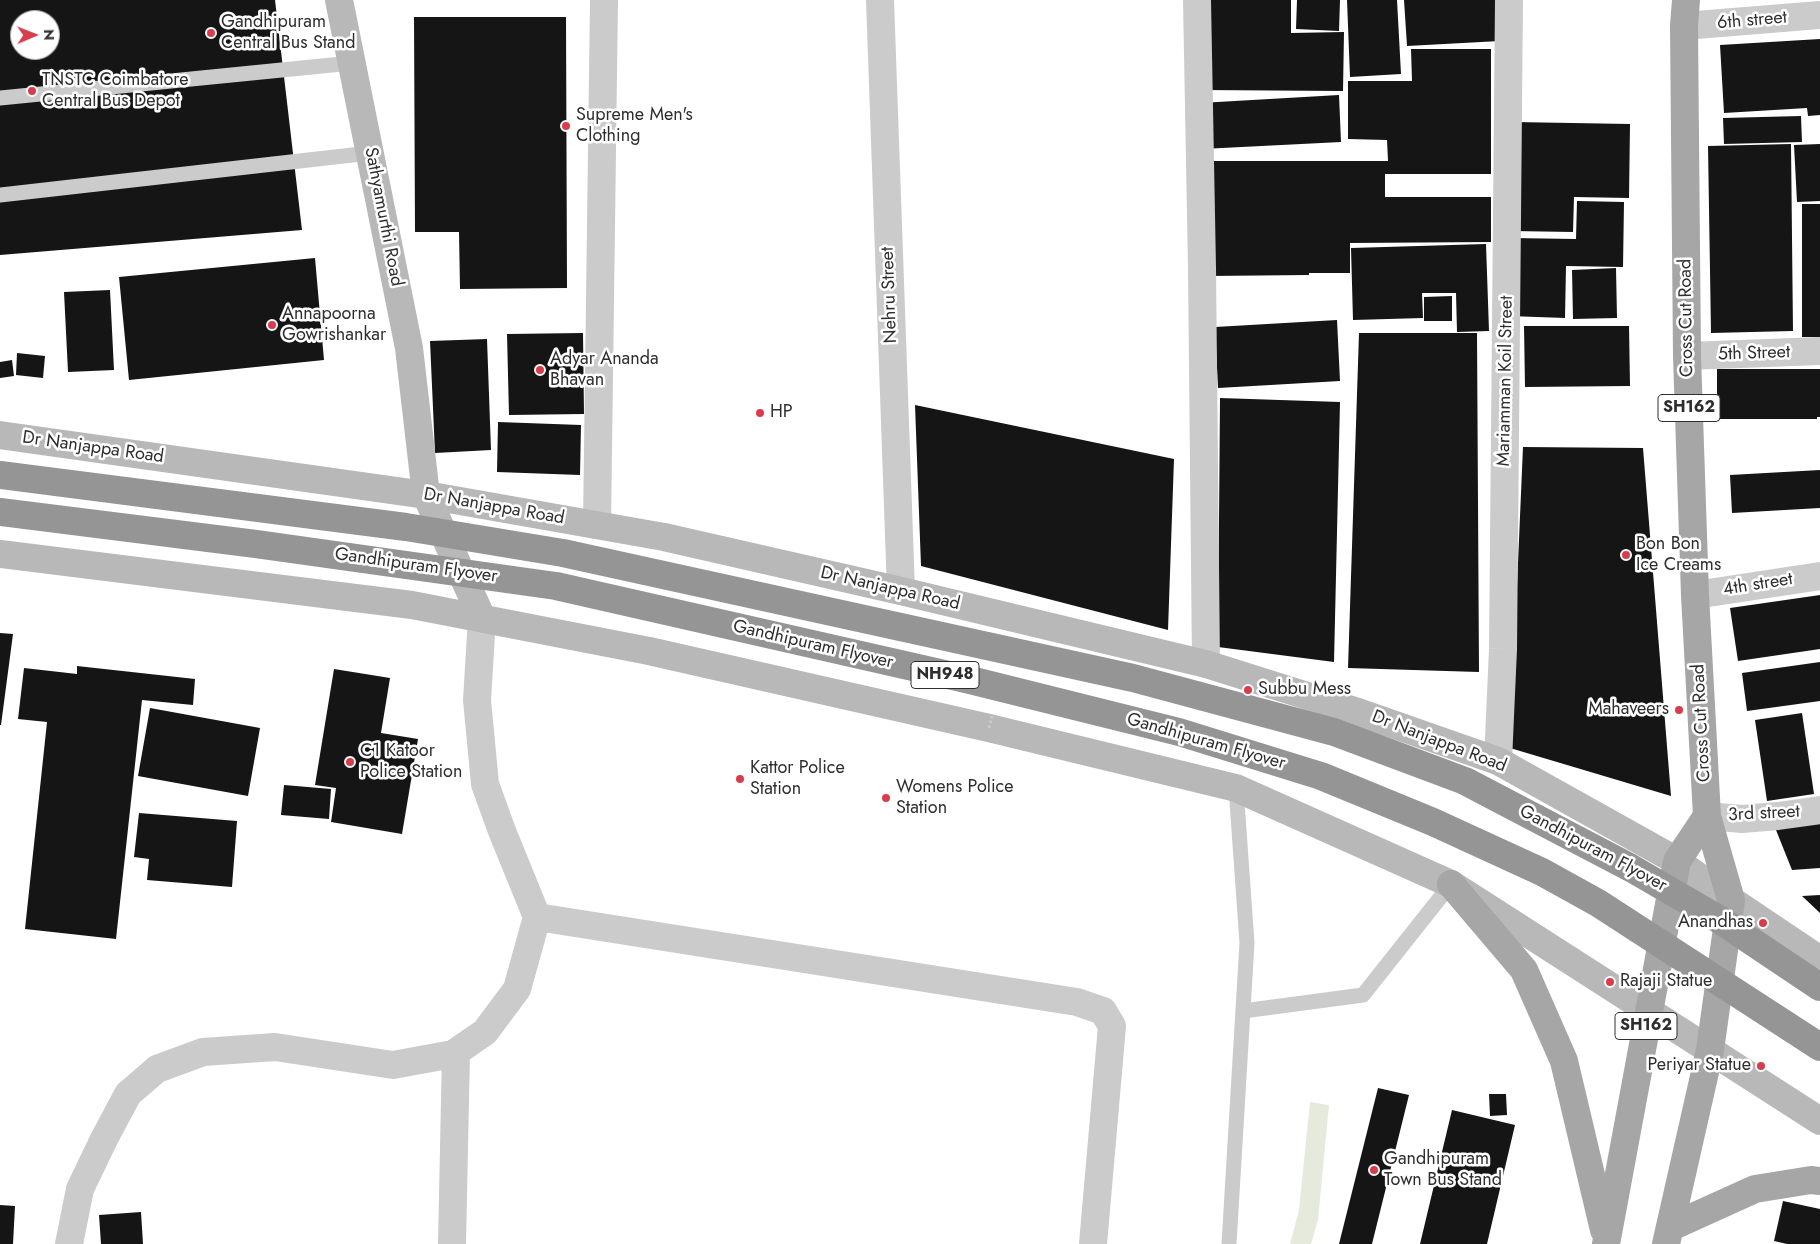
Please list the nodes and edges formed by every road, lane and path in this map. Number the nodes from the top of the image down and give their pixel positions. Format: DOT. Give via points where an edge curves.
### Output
graph roads {
  1 [pos="340,0"];
  2 [pos="604,0"];
  3 [pos="880,0"];
  4 [pos="1197,0"];
  5 [pos="1509,0"];
  6 [pos="1685,13"];
  7 [pos="1820,15"];
  8 [pos="352,63"];
  9 [pos="0,98"];
  10 [pos="370,153"];
  11 [pos="0,196"];
  12 [pos="1820,352"];
  13 [pos="1687,356"];
  14 [pos="0,435"];
  15 [pos="0,475"];
  16 [pos="426,495"];
  17 [pos="0,512"];
  18 [pos="597,525"];
  19 [pos="0,554"];
  20 [pos="1820,576"];
  21 [pos="901,590"];
  22 [pos="1695,595"];
  23 [pos="482,618"];
  24 [pos="1206,664"];
  25 [pos="1498,761"];
  26 [pos="1236,788"];
  27 [pos="1820,810"];
  28 [pos="1707,816"];
  29 [pos="1678,861"];
  30 [pos="1451,884"];
  31 [pos="1731,900"];
  32 [pos="537,917"];
  33 [pos="1820,960"];
  34 [pos="1820,987"];
  35 [pos="1649,1010"];
  36 [pos="1243,1011"];
  37 [pos="1820,1047"];
  38 [pos="1710,1050"];
  39 [pos="456,1052"];
  40 [pos="1820,1121"];
  41 [pos="1820,1181"];
  42 [pos="1668,1235"];
  43 [pos="1606,1243"];
  44 [pos="69,1244"];
  45 [pos="452,1244"];
  46 [pos="1094,1244"];
  47 [pos="1229,1244"];
  1 -- 8 [label="street, Sathyamurthi Road"];
  2 -- 18 [label="street"];
  3 -- 21 [label="street, Nehru Street"];
  4 -- 24 [label="street"];
  5 -- 25 [label="street, Mariamman Koil Street" via="1503,649"];
  6 -- 7 [label="street, 6th street"];
  6 -- 13 [label="main road, Cross Cut Road / SH162"];
  8 -- 9 [label="lane"];
  8 -- 10 [label="street, Sathyamurthi Road"];
  10 -- 11 [label="lane"];
  10 -- 16 [label="street, Sathyamurthi Road" via="409,348"];
  12 -- 13 [label="street, 5th Street"];
  13 -- 22 [label="main road, Cross Cut Road / SH162"];
  14 -- 16 [label="street, Dr Nanjappa Road"];
  15 -- 34 [label="highway, Gandhipuram Flyover / NH948, bridge" via="406,527 563,553 1132,678 1334,732 1465,781 1614,859 1717,918"];
  16 -- 18 [label="street, Dr Nanjappa Road"];
  16 -- 23 [label="street, Sathyamurthi Road"];
  17 -- 37 [label="highway, Gandhipuram Flyover / NH948, bridge" via="556,586 1179,732 1321,776 1542,872 1598,903"];
  18 -- 21 [label="street, Dr Nanjappa Road"];
  19 -- 23 [label="street" via="412,605"];
  20 -- 22 [label="street, 4th street"];
  21 -- 24 [label="street, Dr Nanjappa Road"];
  22 -- 28 [label="main road, Cross Cut Road / SH162"];
  23 -- 26 [label="street" via="748,673"];
  23 -- 32 [label="street" via="478,700 485,784"];
  24 -- 25 [label="street, Dr Nanjappa Road"];
  25 -- 29 [label="street, Dr Nanjappa Road"];
  26 -- 30 [label="street"];
  26 -- 36 [label="lane" via="1248,943"];
  27 -- 28 [label="street, 3rd street" via="1742,819"];
  28 -- 29 [label="main road, SH162"];
  28 -- 31 [label="main road, SH162"];
  29 -- 31 [label="street, Dr Nanjappa Road"];
  29 -- 35 [label="main road, SH162"];
  30 -- 35 [label="street"];
  30 -- 36 [label="lane" via="1363,995"];
  30 -- 43 [label="main road" via="1524,970 1564,1060"];
  31 -- 33 [label="street, Dr Nanjappa Road"];
  31 -- 38 [label="main road, SH162"];
  32 -- 39 [label="street" via="517,989 485,1032"];
  32 -- 46 [label="street" via="1067,1001 1103,1011 1112,1026"];
  35 -- 38 [label="street"];
  35 -- 43 [label="main road, SH162"];
  36 -- 47 [label="lane"];
  38 -- 40 [label="street"];
  38 -- 42 [label="main road, SH162"];
  39 -- 44 [label="street" via="393,1065 276,1047 203,1052 157,1069 128,1094 104,1139 80,1189"];
  39 -- 45 [label="street"];
  41 -- 42 [label="main road" via="1755,1189"];
}
